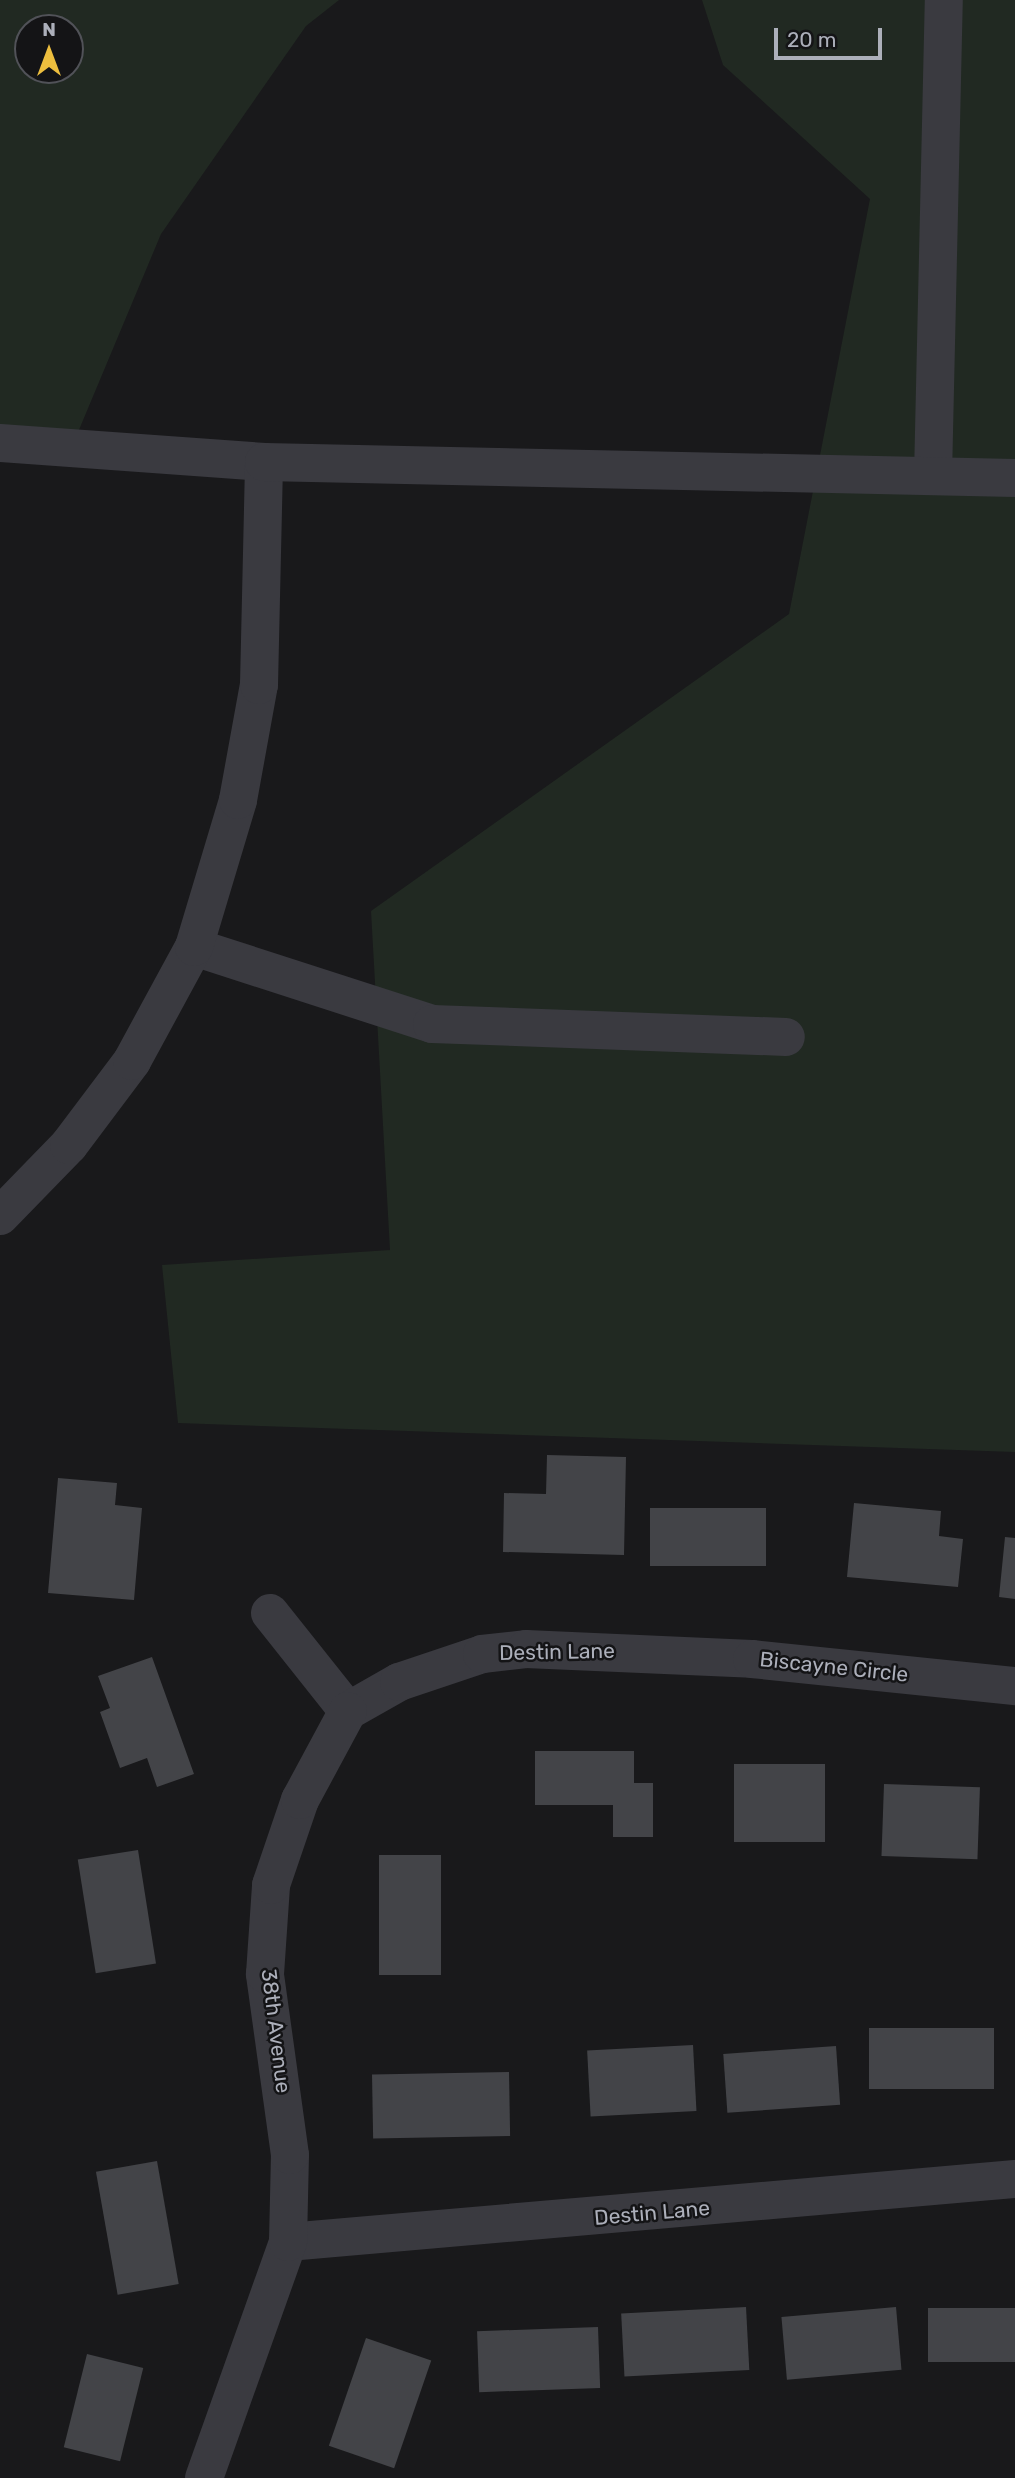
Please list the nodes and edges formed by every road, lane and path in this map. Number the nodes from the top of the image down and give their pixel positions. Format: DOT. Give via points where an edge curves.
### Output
graph roads {
  1 [pos="944,0"];
  2 [pos="0,443"];
  3 [pos="264,462"];
  4 [pos="933,476"];
  5 [pos="1015,478"];
  6 [pos="194,947"];
  7 [pos="786,1037"];
  8 [pos="0,1216"];
  9 [pos="270,1613"];
  10 [pos="652,1652"];
  11 [pos="1015,1686"];
  12 [pos="348,1711"];
  13 [pos="1015,2179"];
  14 [pos="288,2242"];
  15 [pos="204,2478"];
  1 -- 4 [label="street"];
  2 -- 3 [label="street"];
  3 -- 4 [label="street"];
  3 -- 6 [label="street" via="259,685 238,800"];
  4 -- 5 [label="street"];
  6 -- 7 [label="street" via="432,1024"];
  6 -- 8 [label="street" via="132,1061 69,1145"];
  9 -- 12 [label="street"];
  10 -- 11 [label="street, Biscayne Circle"];
  10 -- 12 [label="street, Destin Lane" via="482,1654 399,1682"];
  12 -- 14 [label="street, 38th Avenue" via="300,1800 271,1885 265,1974 290,2155"];
  13 -- 14 [label="street, Destin Lane"];
  14 -- 15 [label="street, 38th Avenue"];
}
